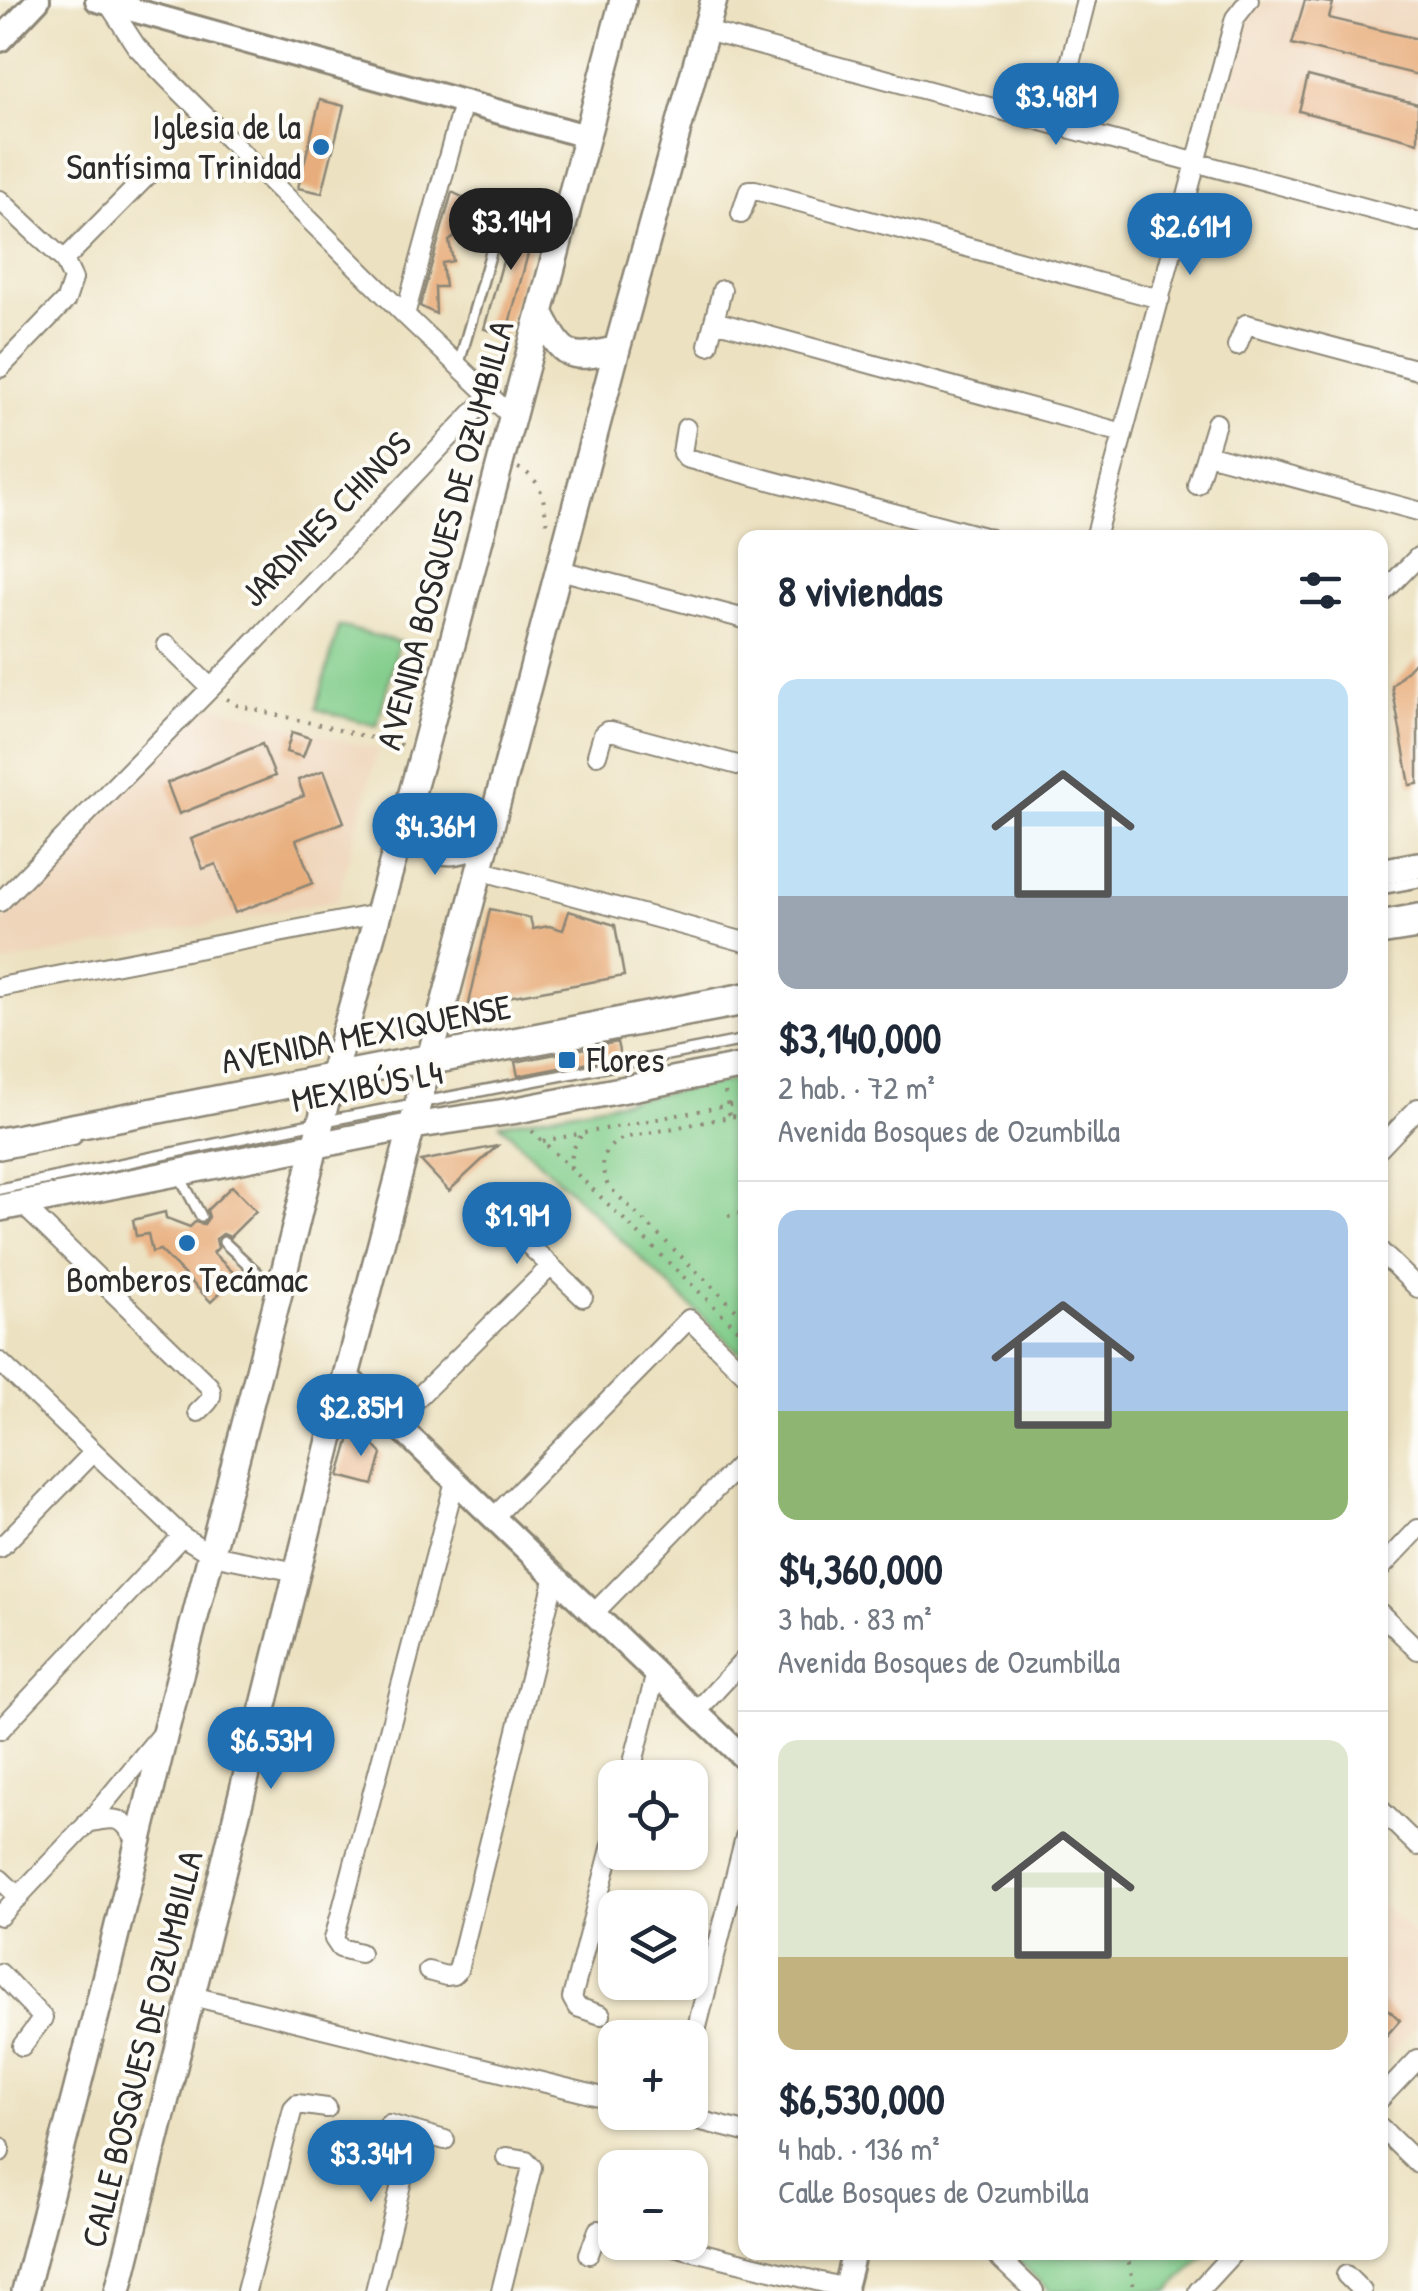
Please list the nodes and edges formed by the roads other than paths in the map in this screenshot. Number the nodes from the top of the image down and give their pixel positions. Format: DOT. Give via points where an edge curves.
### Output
graph roads {
  1 [pos="38,0"];
  2 [pos="623,0"];
  3 [pos="714,0"];
  4 [pos="1086,0"];
  5 [pos="1249,0"];
  6 [pos="102,1"];
  7 [pos="706,31"];
  8 [pos="0,40"];
  9 [pos="463,103"];
  10 [pos="1055,123"];
  11 [pos="586,136"];
  12 [pos="1195,164"];
  13 [pos="152,171"];
  14 [pos="0,200"];
  15 [pos="741,214"];
  16 [pos="566,217"];
  17 [pos="1418,222"];
  18 [pos="64,260"];
  19 [pos="722,290"];
  20 [pos="1160,299"];
  21 [pos="540,314"];
  22 [pos="405,315"];
  23 [pos="714,320"];
  24 [pos="708,345"];
  25 [pos="1237,346"];
  26 [pos="617,349"];
  27 [pos="458,366"];
  28 [pos="0,368"];
  29 [pos="1418,370"];
  30 [pos="488,396"];
  31 [pos="512,417"];
  32 [pos="1216,423"];
  33 [pos="686,428"];
  34 [pos="1123,433"];
  35 [pos="1207,454"];
  36 [pos="1197,485"];
  37 [pos="1418,511"];
  38 [pos="958,530"];
  39 [pos="1097,530"];
  40 [pos="1418,557"];
  41 [pos="560,570"];
  42 [pos="1388,588"];
  43 [pos="738,618"];
  44 [pos="168,645"];
  45 [pos="211,688"];
  46 [pos="597,755"];
  47 [pos="738,765"];
  48 [pos="407,814"];
  49 [pos="489,836"];
  50 [pos="1418,864"];
  51 [pos="479,870"];
  52 [pos="1388,870"];
  53 [pos="1418,882"];
  54 [pos="1388,888"];
  55 [pos="0,902"];
  56 [pos="1418,909"];
  57 [pos="377,914"];
  58 [pos="1388,915"];
  59 [pos="1418,926"];
  60 [pos="1388,931"];
  61 [pos="738,940"];
  62 [pos="0,987"];
  63 [pos="738,998"];
  64 [pos="738,1011"];
  65 [pos="738,1042"];
  66 [pos="738,1067"];
  67 [pos="421,1068"];
  68 [pos="336,1083"];
  69 [pos="271,1100"];
  70 [pos="1417,1112"];
  71 [pos="416,1115"];
  72 [pos="318,1133"];
  73 [pos="78,1138"];
  74 [pos="1388,1140"];
  75 [pos="0,1141"];
  76 [pos="0,1154"];
  77 [pos="177,1172"];
  78 [pos="7,1200"];
  79 [pos="484,1202"];
  80 [pos="201,1216"];
  81 [pos="224,1242"];
  82 [pos="1388,1259"];
  83 [pos="551,1266"];
  84 [pos="1418,1288"];
  85 [pos="279,1293"];
  86 [pos="583,1297"];
  87 [pos="2,1366"];
  88 [pos="738,1367"];
  89 [pos="346,1376"];
  90 [pos="198,1412"];
  91 [pos="394,1421"];
  92 [pos="93,1453"];
  93 [pos="738,1465"];
  94 [pos="454,1481"];
  95 [pos="494,1517"];
  96 [pos="1418,1530"];
  97 [pos="182,1536"];
  98 [pos="0,1548"];
  99 [pos="212,1555"];
  100 [pos="1388,1561"];
  101 [pos="297,1572"];
  102 [pos="555,1576"];
  103 [pos="594,1613"];
  104 [pos="1388,1621"];
  105 [pos="1418,1650"];
  106 [pos="738,1667"];
  107 [pos="656,1672"];
  108 [pos="697,1711"];
  109 [pos="166,1729"];
  110 [pos="0,1730"];
  111 [pos="738,1752"];
  112 [pos="634,1760"];
  113 [pos="1388,1817"];
  114 [pos="87,1824"];
  115 [pos="138,1844"];
  116 [pos="1418,1846"];
  117 [pos="738,1865"];
  118 [pos="605,1870"];
  119 [pos="0,1879"];
  120 [pos="19,1896"];
  121 [pos="0,1916"];
  122 [pos="360,1953"];
  123 [pos="428,1971"];
  124 [pos="0,1973"];
  125 [pos="192,1996"];
  126 [pos="601,2015"];
  127 [pos="699,2020"];
  128 [pos="22,2046"];
  129 [pos="1418,2058"];
  130 [pos="1388,2090"];
  131 [pos="598,2096"];
  132 [pos="327,2108"];
  133 [pos="708,2123"];
  134 [pos="388,2124"];
  135 [pos="738,2130"];
  136 [pos="414,2131"];
  137 [pos="1388,2135"];
  138 [pos="445,2140"];
  139 [pos="506,2157"];
  140 [pos="1418,2164"];
  141 [pos="598,2230"];
  142 [pos="589,2254"];
  143 [pos="708,2255"];
  144 [pos="852,2260"];
  145 [pos="1001,2260"];
  146 [pos="1227,2260"];
  147 [pos="1346,2275"];
  148 [pos="846,2290"];
  149 [pos="25,2291"];
  150 [pos="118,2291"];
  151 [pos="246,2291"];
  152 [pos="375,2291"];
  153 [pos="502,2291"];
  154 [pos="1034,2291"];
  155 [pos="1198,2291"];
  156 [pos="1362,2291"];
  1 -- 8 [label="street"];
  2 -- 11 [label="main road, AVENIDA BOSQUES DE OZUMBILLA"];
  3 -- 7 [label="main road"];
  4 -- 10 [label="street"];
  5 -- 12 [label="street" via="1236,18"];
  6 -- 9 [label="street"];
  6 -- 22 [label="street" via="136,46"];
  7 -- 10 [label="street"];
  7 -- 26 [label="main road"];
  9 -- 11 [label="street"];
  9 -- 22 [label="street"];
  10 -- 12 [label="street"];
  11 -- 16 [label="main road, AVENIDA BOSQUES DE OZUMBILLA"];
  12 -- 17 [label="street"];
  12 -- 20 [label="street"];
  13 -- 18 [label="street"];
  14 -- 18 [label="street"];
  15 -- 20 [label="street" via="746,194 755,190"];
  16 -- 21 [label="main road, AVENIDA BOSQUES DE OZUMBILLA"];
  16 -- 27 [label="lane" via="506,200"];
  18 -- 28 [label="street" via="73,279 66,300"];
  19 -- 23 [label="street"];
  20 -- 34 [label="street"];
  21 -- 26 [label="main road" via="556,344 570,354"];
  21 -- 31 [label="main road, AVENIDA BOSQUES DE OZUMBILLA"];
  22 -- 27 [label="street"];
  23 -- 24 [label="street"];
  23 -- 34 [label="street"];
  25 -- 29 [label="street" via="1246,324"];
  26 -- 41 [label="main road"];
  27 -- 30 [label="street"];
  30 -- 31 [label="street"];
  30 -- 45 [label="street, JARDINES CHINOS"];
  31 -- 48 [label="main road, AVENIDA BOSQUES DE OZUMBILLA"];
  32 -- 35 [label="street"];
  33 -- 38 [label="street" via="686,458"];
  34 -- 39 [label="street"];
  35 -- 36 [label="street"];
  35 -- 37 [label="street"];
  40 -- 42 [label="street"];
  41 -- 43 [label="street"];
  41 -- 49 [label="main road"];
  44 -- 45 [label="street"];
  45 -- 55 [label="street, JARDINES CHINOS"];
  46 -- 47 [label="street" via="603,734 611,731"];
  48 -- 49 [label="main road" via="421,838 439,851 473,848"];
  48 -- 57 [label="main road, AVENIDA BOSQUES DE OZUMBILLA"];
  49 -- 51 [label="main road"];
  50 -- 52 [label="main road"];
  51 -- 61 [label="street"];
  51 -- 67 [label="main road"];
  53 -- 54 [label="lane"];
  56 -- 58 [label="lane"];
  57 -- 62 [label="street"];
  57 -- 68 [label="main road, AVENIDA BOSQUES DE OZUMBILLA"];
  59 -- 60 [label="main road"];
  63 -- 67 [label="main road, AVENIDA MEXIQUENSE"];
  64 -- 67 [label="lane, MEXIBÚS L4"];
  65 -- 71 [label="lane, MEXIBÚS L4"];
  66 -- 71 [label="main road" via="512,1110"];
  67 -- 68 [label="main road, AVENIDA MEXIQUENSE"];
  67 -- 71 [label="main road"];
  68 -- 69 [label="lane, MEXIBÚS L4"];
  68 -- 72 [label="main road, AVENIDA BOSQUES DE OZUMBILLA"];
  68 -- 75 [label="main road, AVENIDA MEXIQUENSE"];
  70 -- 74 [label="street"];
  71 -- 72 [label="main road"];
  71 -- 89 [label="main road, CALLE BOSQUES DE OZUMBILLA"];
  72 -- 77 [label="main road"];
  72 -- 78 [label="lane, MEXIBÚS L4"];
  72 -- 85 [label="main road, CALLE BOSQUES DE OZUMBILLA"];
  73 -- 76 [label="lane"];
  77 -- 78 [label="main road"];
  77 -- 80 [label="lane"];
  78 -- 90 [label="street" via="208,1386 212,1398"];
  79 -- 83 [label="street"];
  81 -- 85 [label="lane"];
  82 -- 84 [label="street"];
  83 -- 86 [label="street"];
  83 -- 91 [label="street"];
  85 -- 99 [label="main road, CALLE BOSQUES DE OZUMBILLA"];
  87 -- 92 [label="street"];
  88 -- 95 [label="street" via="689,1319"];
  89 -- 91 [label="street"];
  89 -- 101 [label="main road, CALLE BOSQUES DE OZUMBILLA"];
  91 -- 94 [label="street"];
  92 -- 97 [label="street"];
  92 -- 98 [label="street"];
  93 -- 103 [label="street"];
  94 -- 95 [label="street"];
  94 -- 122 [label="street" via="334,1940"];
  95 -- 102 [label="street"];
  96 -- 100 [label="street"];
  97 -- 99 [label="street"];
  97 -- 110 [label="street"];
  99 -- 101 [label="street"];
  99 -- 109 [label="main road, CALLE BOSQUES DE OZUMBILLA"];
  101 -- 125 [label="main road, CALLE BOSQUES DE OZUMBILLA"];
  102 -- 103 [label="street"];
  102 -- 123 [label="street" via="458,1970 446,1976"];
  103 -- 107 [label="street"];
  104 -- 105 [label="street"];
  106 -- 108 [label="street"];
  107 -- 108 [label="street"];
  107 -- 112 [label="street"];
  108 -- 111 [label="street"];
  109 -- 114 [label="street"];
  109 -- 115 [label="main road, CALLE BOSQUES DE OZUMBILLA"];
  113 -- 116 [label="street"];
  114 -- 115 [label="street" via="119,1819"];
  114 -- 120 [label="street"];
  115 -- 149 [label="main road, CALLE BOSQUES DE OZUMBILLA"];
  117 -- 127 [label="street"];
  118 -- 126 [label="street" via="572,1998 577,2007"];
  119 -- 120 [label="street"];
  120 -- 121 [label="street"];
  124 -- 128 [label="street" via="43,2018"];
  125 -- 131 [label="street"];
  125 -- 150 [label="main road, CALLE BOSQUES DE OZUMBILLA"];
  129 -- 130 [label="street"];
  132 -- 151 [label="street" via="293,2108"];
  133 -- 135 [label="street"];
  134 -- 136 [label="street"];
  136 -- 138 [label="street"];
  136 -- 152 [label="street"];
  137 -- 140 [label="street"];
  139 -- 153 [label="street" via="532,2167"];
  141 -- 142 [label="street"];
  143 -- 148 [label="street"];
  144 -- 148 [label="street"];
  145 -- 154 [label="street"];
  146 -- 155 [label="street"];
  147 -- 156 [label="street"];
}
